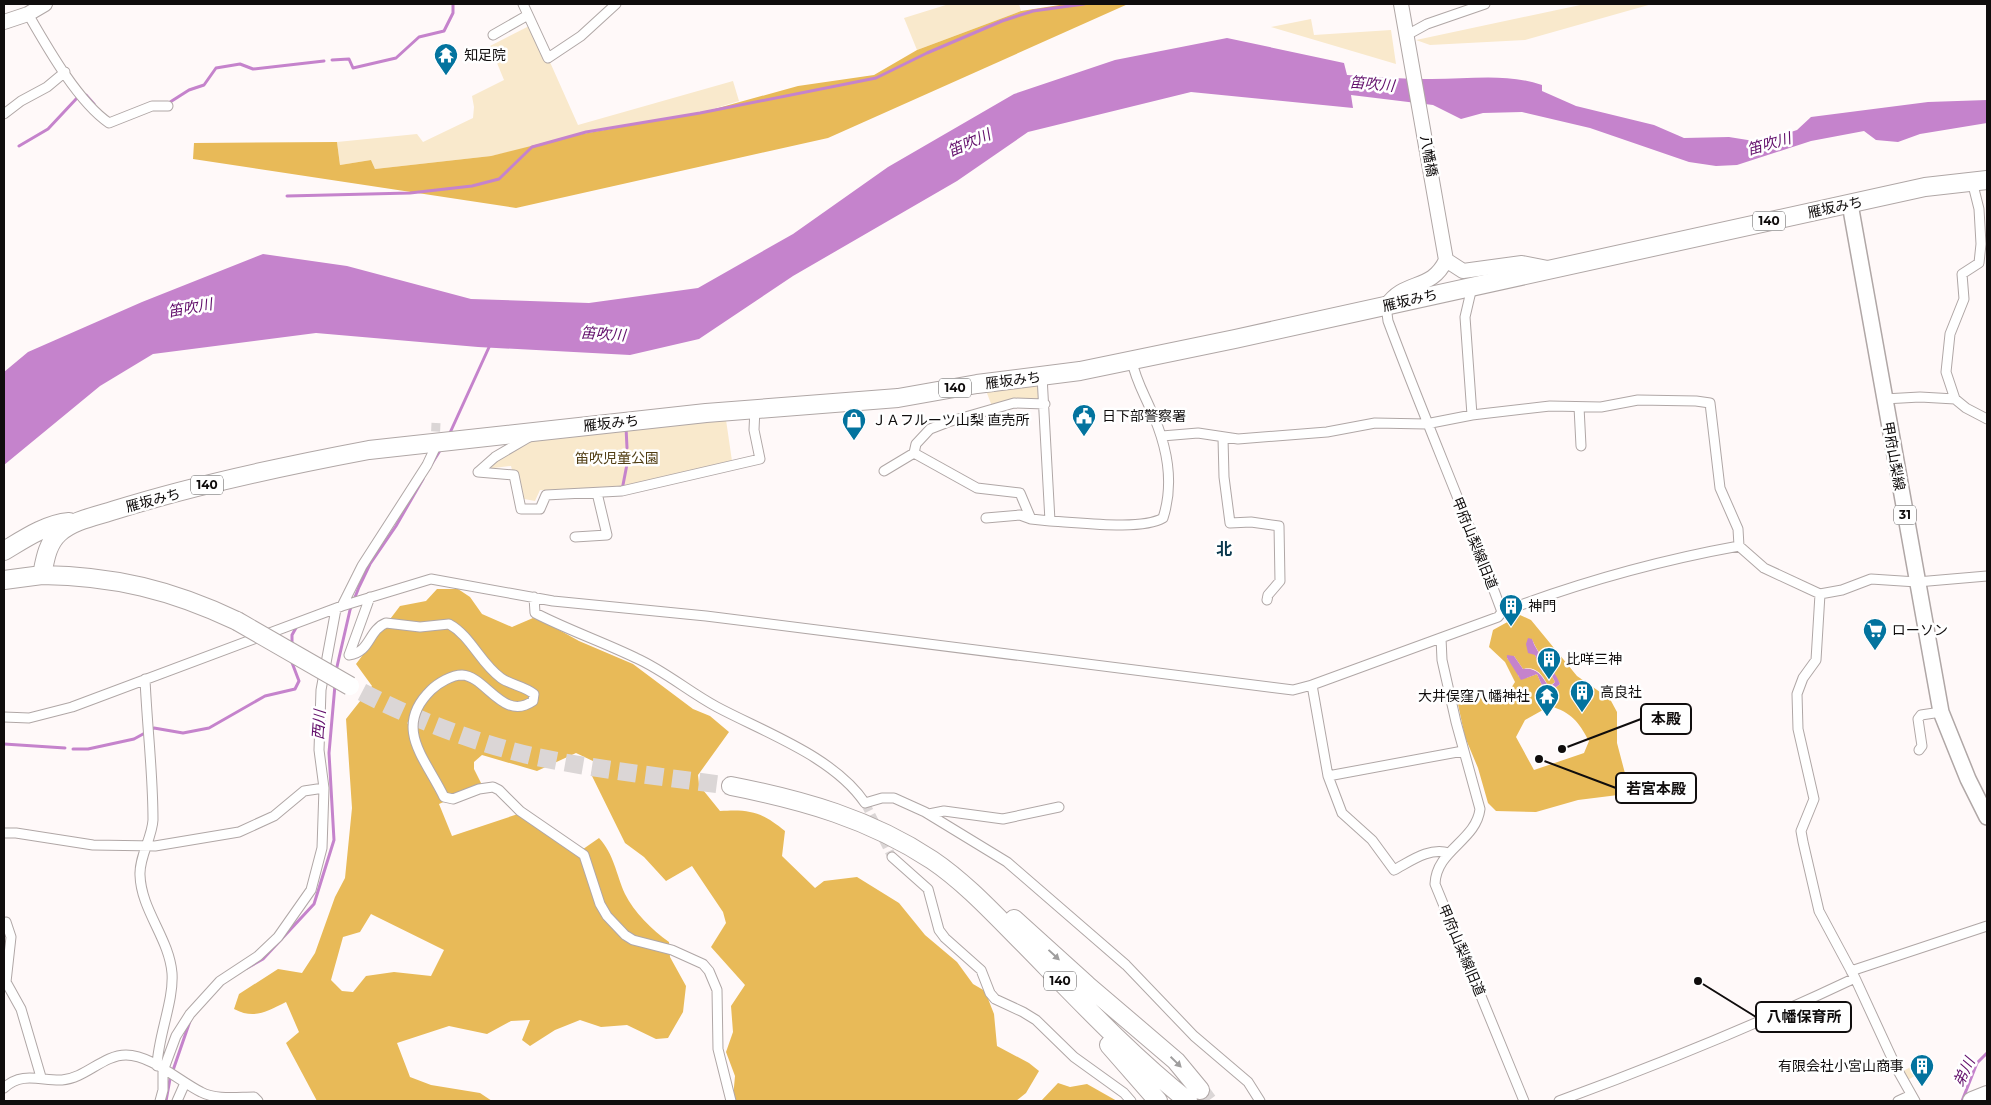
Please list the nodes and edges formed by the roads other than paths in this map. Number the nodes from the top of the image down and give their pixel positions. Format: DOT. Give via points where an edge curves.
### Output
graph roads {
  1 [pos="45,4"];
  2 [pos="523,4"];
  3 [pos="616,4"];
  4 [pos="1401,4"];
  5 [pos="1485,4"];
  6 [pos="28,14"];
  7 [pos="528,16"];
  8 [pos="4,22"];
  9 [pos="493,35"];
  10 [pos="1407,35"];
  11 [pos="65,72"];
  12 [pos="168,106"];
  13 [pos="4,114"];
  14 [pos="1980,180"];
  15 [pos="1850,204"];
  16 [pos="1446,255"];
  17 [pos="1552,270"];
  18 [pos="1472,287"];
  19 [pos="1386,306"];
  20 [pos="1132,361"];
  21 [pos="1042,376"];
  22 [pos="1884,399"];
  23 [pos="1956,399"];
  24 [pos="1045,404"];
  25 [pos="1579,407"];
  26 [pos="755,408"];
  27 [pos="1472,415"];
  28 [pos="1987,419"];
  29 [pos="1426,424"];
  30 [pos="525,432"];
  31 [pos="1162,436"];
  32 [pos="1223,438"];
  33 [pos="439,445"];
  34 [pos="1581,446"];
  35 [pos="914,453"];
  36 [pos="884,471"];
  37 [pos="597,493"];
  38 [pos="986,518"];
  39 [pos="1031,519"];
  40 [pos="82,521"];
  41 [pos="1050,521"];
  42 [pos="575,538"];
  43 [pos="1739,546"];
  44 [pos="4,551"];
  45 [pos="42,575"];
  46 [pos="1987,576"];
  47 [pos="4,580"];
  48 [pos="1917,582"];
  49 [pos="1820,594"];
  50 [pos="370,597"];
  51 [pos="534,597"];
  52 [pos="1267,600"];
  53 [pos="339,607"];
  54 [pos="1502,612"];
  55 [pos="1440,638"];
  56 [pos="145,679"];
  57 [pos="1312,685"];
  58 [pos="362,692"];
  59 [pos="1941,712"];
  60 [pos="4,717"];
  61 [pos="1919,750"];
  62 [pos="1463,751"];
  63 [pos="1328,776"];
  64 [pos="731,786"];
  65 [pos="324,788"];
  66 [pos="1059,806"];
  67 [pos="929,814"];
  68 [pos="1987,817"];
  69 [pos="4,833"];
  70 [pos="146,845"];
  71 [pos="1449,853"];
  72 [pos="892,858"];
  73 [pos="933,861"];
  74 [pos="969,890"];
  75 [pos="4,923"];
  76 [pos="1987,926"];
  77 [pos="1853,974"];
  78 [pos="160,1068"];
  79 [pos="41,1077"];
  80 [pos="185,1083"];
  81 [pos="4,1088"];
  82 [pos="1987,1095"];
  83 [pos="1194,1096"];
  84 [pos="1913,1098"];
  85 [pos="160,1101"];
  86 [pos="177,1101"];
  87 [pos="258,1101"];
  88 [pos="731,1101"];
  89 [pos="1131,1101"];
  90 [pos="1158,1101"];
  91 [pos="1260,1101"];
  92 [pos="1524,1101"];
  93 [pos="1559,1101"];
  94 [pos="1898,1101"];
  95 [pos="1972,1101"];
  1 -- 6 [label="main road"];
  2 -- 7 [label="street"];
  3 -- 7 [label="street" via="581,36 548,58"];
  4 -- 10 [label="main road, 八幡橋"];
  5 -- 10 [label="street"];
  6 -- 8 [label="main road"];
  6 -- 11 [label="street"];
  7 -- 9 [label="street"];
  10 -- 16 [label="main road, 八幡橋"];
  11 -- 12 [label="street" via="99,116 109,123 152,106"];
  11 -- 13 [label="street"];
  14 -- 15 [label="highway, 雁坂みち / 140"];
  14 -- 23 [label="street" via="1980,263 1962,274 1964,299 1950,334 1947,354 1946,372"];
  15 -- 17 [label="highway, 雁坂みち / 140"];
  15 -- 22 [label="main road, 甲府山梨線 / 31"];
  16 -- 17 [label="main road" via="1463,271 1522,263"];
  16 -- 19 [label="main road" via="1434,278 1397,292"];
  17 -- 18 [label="highway, 雁坂みち / 140"];
  18 -- 19 [label="highway, 雁坂みち / 140"];
  18 -- 27 [label="street" via="1465,317"];
  19 -- 20 [label="highway, 雁坂みち / 140"];
  19 -- 29 [label="street, 甲府山梨線旧道" via="1388,321"];
  20 -- 21 [label="highway, 雁坂みち / 140"];
  20 -- 31 [label="street"];
  21 -- 24 [label="street"];
  21 -- 26 [label="highway, 雁坂みち / 140" via="898,398"];
  22 -- 23 [label="street"];
  22 -- 48 [label="main road, 甲府山梨線 / 31"];
  23 -- 28 [label="street"];
  24 -- 35 [label="street" via="1014,403 948,422 930,429 916,444"];
  24 -- 41 [label="street"];
  25 -- 27 [label="street" via="1550,406"];
  25 -- 34 [label="street"];
  25 -- 43 [label="street" via="1601,407 1638,400 1710,404 1720,488 1738,530"];
  26 -- 30 [label="highway, 雁坂みち / 140"];
  26 -- 37 [label="street" via="754,430 760,459 622,491"];
  27 -- 29 [label="street"];
  29 -- 32 [label="street" via="1374,423 1327,432"];
  29 -- 54 [label="street, 甲府山梨線旧道" via="1476,541"];
  30 -- 33 [label="highway, 雁坂みち / 140"];
  30 -- 37 [label="street" via="530,437 495,457 478,472 514,475 520,509 540,509 546,495"];
  31 -- 32 [label="street" via="1198,433"];
  31 -- 41 [label="street" via="1167,454 1168,488 1168,505 1163,518 1121,525"];
  32 -- 52 [label="street" via="1230,523 1279,526 1280,581"];
  33 -- 40 [label="highway, 雁坂みち / 140" via="369,450 264,472"];
  33 -- 53 [label="street"];
  35 -- 36 [label="street"];
  35 -- 39 [label="street" via="977,488 1020,493"];
  37 -- 42 [label="street" via="607,536"];
  38 -- 39 [label="street" via="1020,515"];
  39 -- 41 [label="street"];
  40 -- 44 [label="highway" via="61,523"];
  40 -- 45 [label="highway, 雁坂みち / 140" via="59,533 50,544"];
  43 -- 49 [label="street" via="1764,568"];
  43 -- 54 [label="street" via="1646,564 1554,592"];
  45 -- 47 [label="highway"];
  45 -- 58 [label="highway, bridge" via="108,578 206,606"];
  46 -- 48 [label="street"];
  48 -- 49 [label="street" via="1871,579"];
  48 -- 59 [label="main road, 甲府山梨線 / 31"];
  49 -- 77 [label="street" via="1816,660 1803,678 1797,694 1798,729 1814,799 1801,831 1819,911"];
  50 -- 51 [label="street" via="431,579"];
  50 -- 53 [label="street"];
  50 -- 88 [label="street" via="349,655 358,654 377,629 386,623 420,627 449,624 467,638 479,657 501,677 534,694 528,705 512,705 500,701 463,675 444,681 427,694 417,712 412,725 415,743 444,796 453,800 479,789 493,787 499,790 520,811 584,856 600,904 625,936 672,950 702,964 709,971 717,990 718,1049"];
  51 -- 57 [label="street" via="1293,690"];
  51 -- 67 [label="street" via="535,613 636,658 674,679 699,698 818,760 845,778 865,803 894,798"];
  53 -- 56 [label="street"];
  53 -- 65 [label="street" via="321,690 319,750"];
  54 -- 55 [label="street" via="1498,617"];
  55 -- 57 [label="street"];
  55 -- 62 [label="street, 甲府山梨線旧道"];
  56 -- 60 [label="street" via="72,707 29,718"];
  56 -- 70 [label="street" via="153,822"];
  57 -- 63 [label="street"];
  59 -- 61 [label="street" via="1921,715 1918,719 1922,746"];
  59 -- 68 [label="main road, 甲府山梨線 / 31"];
  62 -- 63 [label="street"];
  62 -- 71 [label="street, 甲府山梨線旧道" via="1478,801 1479,820"];
  63 -- 71 [label="street" via="1342,813 1372,840 1394,870 1425,853"];
  64 -- 73 [label="highway, 140" via="834,811 885,833"];
  65 -- 70 [label="street" via="304,791 274,816 240,832"];
  65 -- 78 [label="street" via="322,848 311,890 302,906 258,956 220,981 190,1014"];
  66 -- 67 [label="street" via="1003,819 944,811"];
  67 -- 91 [label="street" via="1007,862 1053,899 1138,977 1194,1036 1248,1082"];
  69 -- 70 [label="street" via="93,844"];
  70 -- 78 [label="street" via="140,874 143,894 168,954 172,974 158,1046"];
  71 -- 92 [label="street, 甲府山梨線旧道" via="1435,875 1438,896"];
  72 -- 89 [label="street" via="928,889 939,930 981,970 996,1000 1036,1020 1074,1057"];
  73 -- 74 [label="highway, 140"];
  73 -- 83 [label="highway, one-way" via="1005,910 1176,1061"];
  74 -- 83 [label="highway, 140" via="1106,1028"];
  74 -- 90 [label="highway" via="1059,986"];
  75 -- 79 [label="street" via="11,937 6,982 21,1008"];
  76 -- 77 [label="street"];
  77 -- 84 [label="street"];
  77 -- 93 [label="street" via="1778,1014"];
  78 -- 79 [label="street" via="145,1059 126,1055 111,1058 84,1074 62,1080"];
  78 -- 80 [label="street"];
  78 -- 85 [label="street" via="163,1090"];
  79 -- 81 [label="street" via="28,1076"];
  80 -- 86 [label="street"];
  80 -- 87 [label="street" via="202,1093 224,1098 254,1097"];
  82 -- 95 [label="highway"];
  84 -- 94 [label="street"];
}
